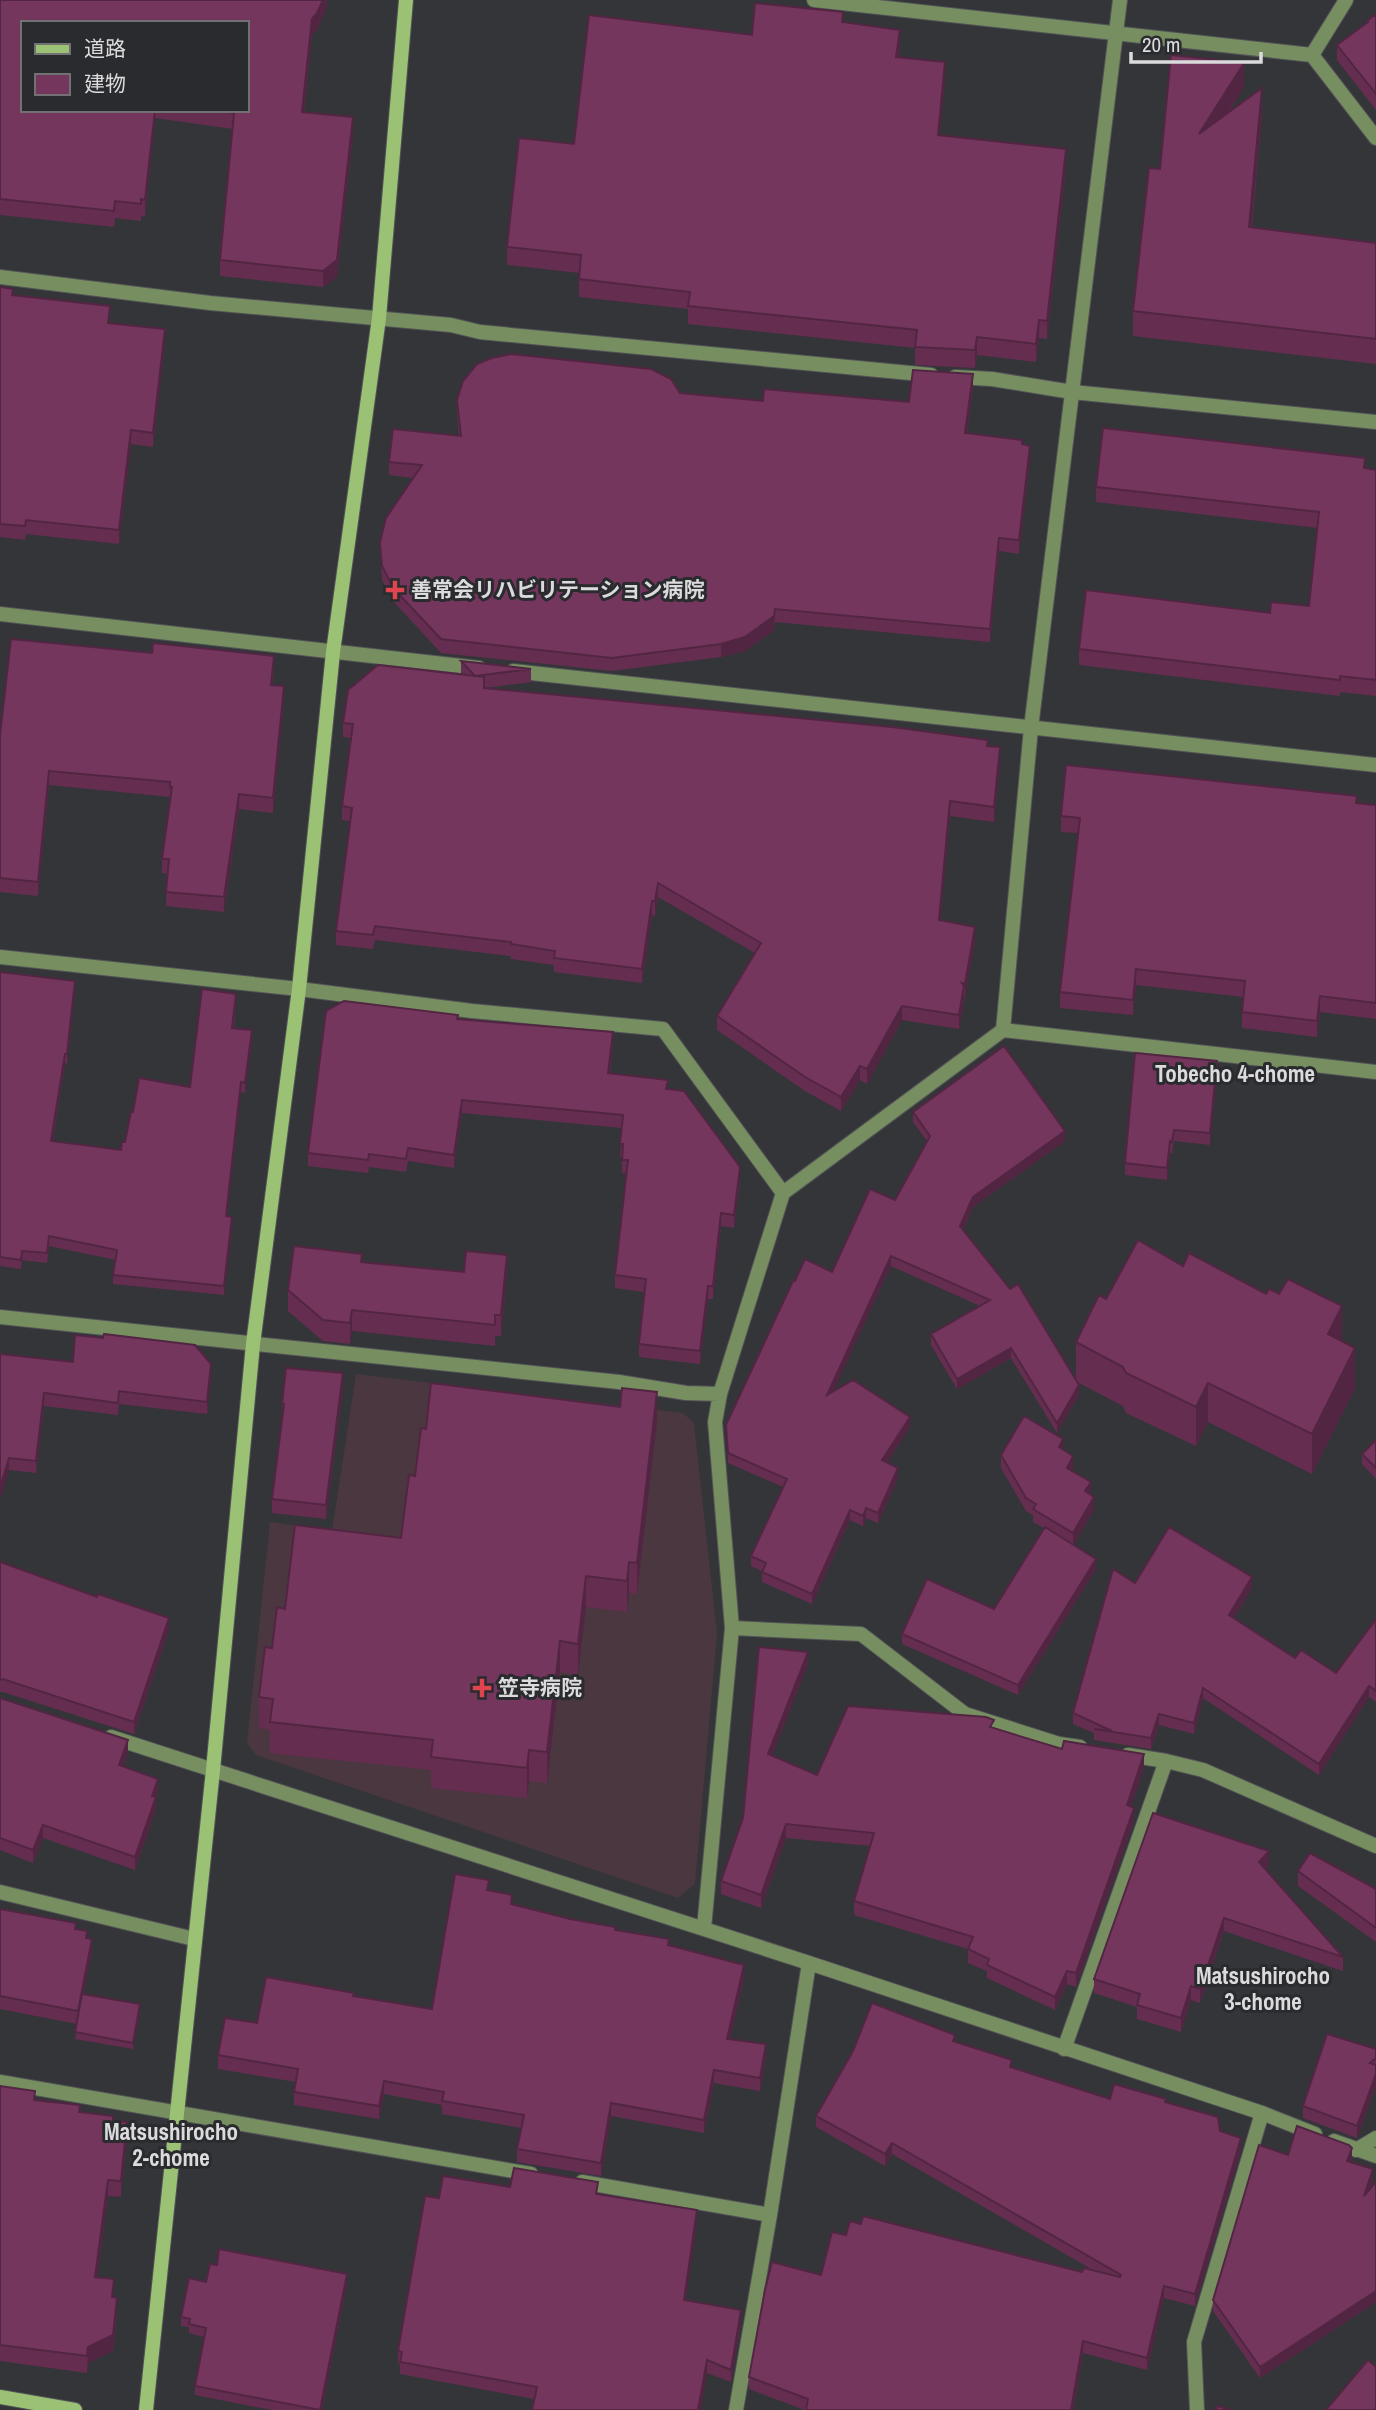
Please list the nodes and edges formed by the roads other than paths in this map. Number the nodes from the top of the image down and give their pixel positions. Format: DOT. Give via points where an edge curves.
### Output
graph roads {
  1 [pos="406,0"];
  2 [pos="814,0"];
  3 [pos="1120,0"];
  4 [pos="1346,0"];
  5 [pos="1116,34"];
  6 [pos="1312,55"];
  7 [pos="1376,138"];
  8 [pos="0,277"];
  9 [pos="379,318"];
  10 [pos="1072,392"];
  11 [pos="1376,422"];
  12 [pos="0,614"];
  13 [pos="333,652"];
  14 [pos="1031,728"];
  15 [pos="1376,765"];
  16 [pos="0,957"];
  17 [pos="299,989"];
  18 [pos="1003,1031"];
  19 [pos="1376,1072"];
  20 [pos="783,1193"];
  21 [pos="0,1317"];
  22 [pos="253,1344"];
  23 [pos="720,1394"];
  24 [pos="732,1629"];
  25 [pos="93,1731"];
  26 [pos="1166,1761"];
  27 [pos="213,1770"];
  28 [pos="1376,1846"];
  29 [pos="0,1892"];
  30 [pos="704,1928"];
  31 [pos="194,1939"];
  32 [pos="809,1962"];
  33 [pos="1064,2049"];
  34 [pos="0,2082"];
  35 [pos="178,2113"];
  36 [pos="1262,2113"];
  37 [pos="1376,2138"];
  38 [pos="1356,2150"];
  39 [pos="1376,2156"];
  40 [pos="770,2215"];
  41 [pos="0,2397"];
  42 [pos="75,2410"];
  43 [pos="146,2410"];
  44 [pos="736,2410"];
  45 [pos="1197,2410"];
  1 -- 9 [label="street"];
  2 -- 5 [label="street"];
  3 -- 5 [label="street"];
  4 -- 6 [label="street"];
  5 -- 6 [label="street"];
  5 -- 10 [label="street"];
  6 -- 7 [label="street"];
  8 -- 9 [label="street"];
  9 -- 10 [label="street" via="494,334 992,379"];
  9 -- 13 [label="street"];
  10 -- 11 [label="street"];
  10 -- 14 [label="street"];
  12 -- 13 [label="street"];
  13 -- 14 [label="street"];
  13 -- 17 [label="street"];
  14 -- 15 [label="street"];
  14 -- 18 [label="street"];
  16 -- 17 [label="street"];
  17 -- 20 [label="street" via="663,1029"];
  17 -- 22 [label="street"];
  18 -- 19 [label="street"];
  18 -- 20 [label="street"];
  20 -- 23 [label="street"];
  21 -- 22 [label="street"];
  22 -- 23 [label="street"];
  22 -- 27 [label="street"];
  23 -- 24 [label="street" via="715,1422"];
  24 -- 26 [label="street" via="861,1634 965,1714 1059,1744"];
  24 -- 30 [label="street"];
  25 -- 27 [label="street"];
  26 -- 28 [label="street" via="1203,1770"];
  26 -- 33 [label="street"];
  27 -- 30 [label="street"];
  27 -- 31 [label="street"];
  29 -- 31 [label="street"];
  30 -- 32 [label="street"];
  31 -- 35 [label="street"];
  32 -- 33 [label="street"];
  32 -- 40 [label="street"];
  33 -- 36 [label="street"];
  34 -- 35 [label="street"];
  35 -- 40 [label="street"];
  35 -- 43 [label="street"];
  36 -- 38 [label="street"];
  36 -- 45 [label="street" via="1194,2342"];
  37 -- 38 [label="street"];
  38 -- 39 [label="street"];
  40 -- 44 [label="street"];
  41 -- 42 [label="street"];
}
